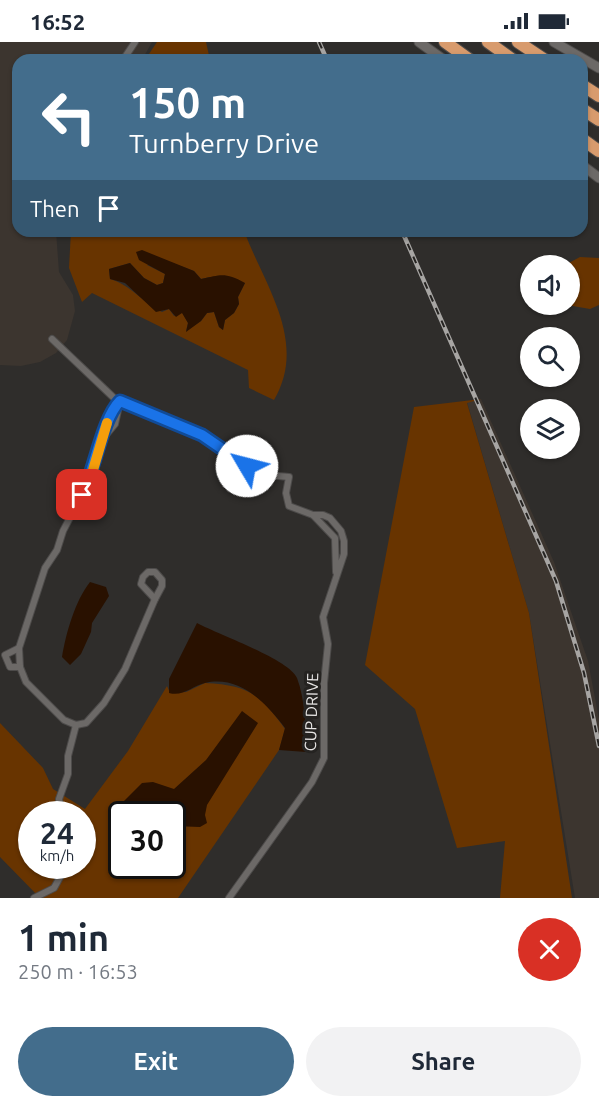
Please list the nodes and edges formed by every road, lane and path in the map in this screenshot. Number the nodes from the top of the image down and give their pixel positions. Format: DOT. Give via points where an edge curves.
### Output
graph roads {
  1 [pos="419,42"];
  2 [pos="445,42"];
  3 [pos="488,42"];
  4 [pos="518,42"];
  5 [pos="554,42"];
  6 [pos="436,54"];
  7 [pos="462,54"];
  8 [pos="505,54"];
  9 [pos="536,54"];
  10 [pos="575,54"];
  11 [pos="52,339"];
  12 [pos="120,401"];
  13 [pos="313,515"];
  14 [pos="339,529"];
  15 [pos="332,534"];
  16 [pos="336,572"];
  17 [pos="155,599"];
  18 [pos="19,648"];
  19 [pos="20,667"];
  20 [pos="76,725"];
  21 [pos="59,801"];
  22 [pos="59,879"];
  23 [pos="34,898"];
  24 [pos="229,898"];
  1 -- 6 [label="main road"];
  2 -- 7 [label="highway"];
  3 -- 8 [label="highway"];
  4 -- 9 [label="highway"];
  5 -- 10 [label="main road"];
  11 -- 12 [label="street"];
  12 -- 13 [label="street" via="202,435 247,466 268,475 288,477 289,506"];
  12 -- 18 [label="street" via="108,419 89,481 45,568"];
  13 -- 14 [label="street" via="323,515"];
  13 -- 15 [label="street"];
  14 -- 15 [label="street"];
  14 -- 16 [label="street, CUP DRIVE" via="344,554"];
  15 -- 16 [label="street" via="337,551"];
  16 -- 24 [label="street, CUP DRIVE" via="324,616 328,644 324,758 312,782"];
  17 -- 20 [label="street" via="116,685 91,719"];
  18 -- 19 [label="street"];
  18 -- 19 [label="street" via="5,655 10,667"];
  19 -- 20 [label="street" via="30,687 64,720"];
  20 -- 21 [label="street"];
  22 -- 23 [label="street" via="54,888"];
}
